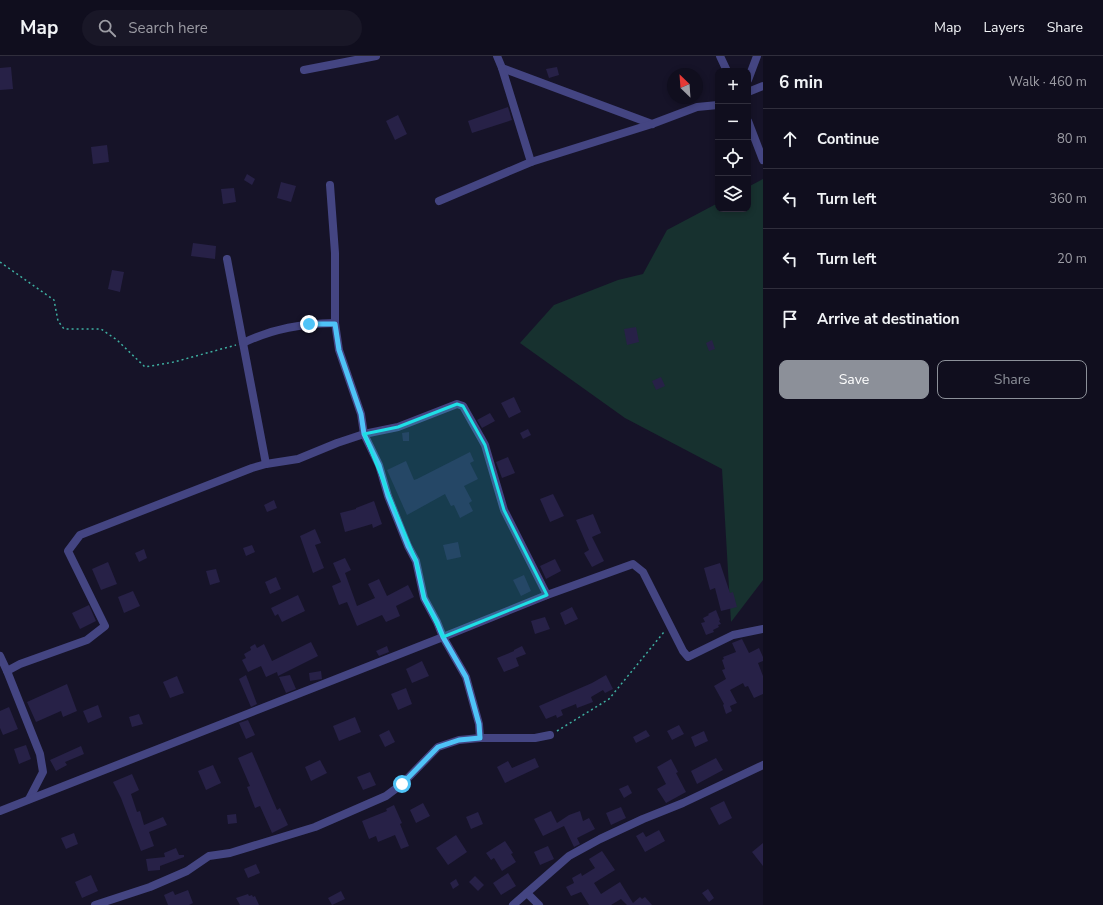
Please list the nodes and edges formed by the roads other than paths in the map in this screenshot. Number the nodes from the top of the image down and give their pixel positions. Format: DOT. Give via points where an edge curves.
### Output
graph roads {
  1 [pos="376,56"];
  2 [pos="497,56"];
  3 [pos="720,56"];
  4 [pos="757,56"];
  5 [pos="502,68"];
  6 [pos="726,68"];
  7 [pos="304,70"];
  8 [pos="751,72"];
  9 [pos="763,86"];
  10 [pos="751,91"];
  11 [pos="715,105"];
  12 [pos="652,124"];
  13 [pos="751,129"];
  14 [pos="763,160"];
  15 [pos="531,162"];
  16 [pos="330,185"];
  17 [pos="439,201"];
  18 [pos="227,259"];
  19 [pos="335,324"];
  20 [pos="243,343"];
  21 [pos="364,434"];
  22 [pos="266,464"];
  23 [pos="547,595"];
  24 [pos="763,629"];
  25 [pos="443,637"];
  26 [pos="0,656"];
  27 [pos="7,671"];
  28 [pos="550,735"];
  29 [pos="480,738"];
  30 [pos="763,765"];
  31 [pos="29,799"];
  32 [pos="0,811"];
  33 [pos="528,893"];
  34 [pos="95,905"];
  35 [pos="513,905"];
  36 [pos="539,905"];
  1 -- 7 [label="street"];
  2 -- 5 [label="street"];
  3 -- 6 [label="street"];
  4 -- 8 [label="street"];
  5 -- 12 [label="street"];
  5 -- 15 [label="street"];
  9 -- 10 [label="street"];
  11 -- 12 [label="street" via="696,107"];
  12 -- 15 [label="street"];
  13 -- 14 [label="street"];
  15 -- 17 [label="street"];
  16 -- 19 [label="street" via="335,253"];
  18 -- 20 [label="street"];
  19 -- 20 [label="street" via="309,324 283,329 261,334"];
  19 -- 21 [label="street" via="339,350 361,414"];
  20 -- 22 [label="street"];
  21 -- 22 [label="street" via="298,459"];
  21 -- 23 [label="street" via="398,427 456,404 463,406 486,445 504,510"];
  21 -- 25 [label="street" via="379,465 388,496 416,561 424,598"];
  22 -- 27 [label="street" via="80,535 68,551 105,626 87,640"];
  23 -- 24 [label="street" via="633,564 643,572 682,651 688,657 733,635"];
  23 -- 25 [label="street"];
  25 -- 29 [label="street" via="466,677 479,724"];
  25 -- 31 [label="street"];
  26 -- 27 [label="street"];
  27 -- 31 [label="street" via="42,760 44,772"];
  28 -- 29 [label="street" via="535,738"];
  29 -- 34 [label="street" via="459,740 438,747 402,784 386,796 315,827 230,853 209,856 150,888"];
  30 -- 33 [label="street" via="600,839 569,856"];
  31 -- 32 [label="street"];
  33 -- 35 [label="street"];
  33 -- 36 [label="street"];
}
